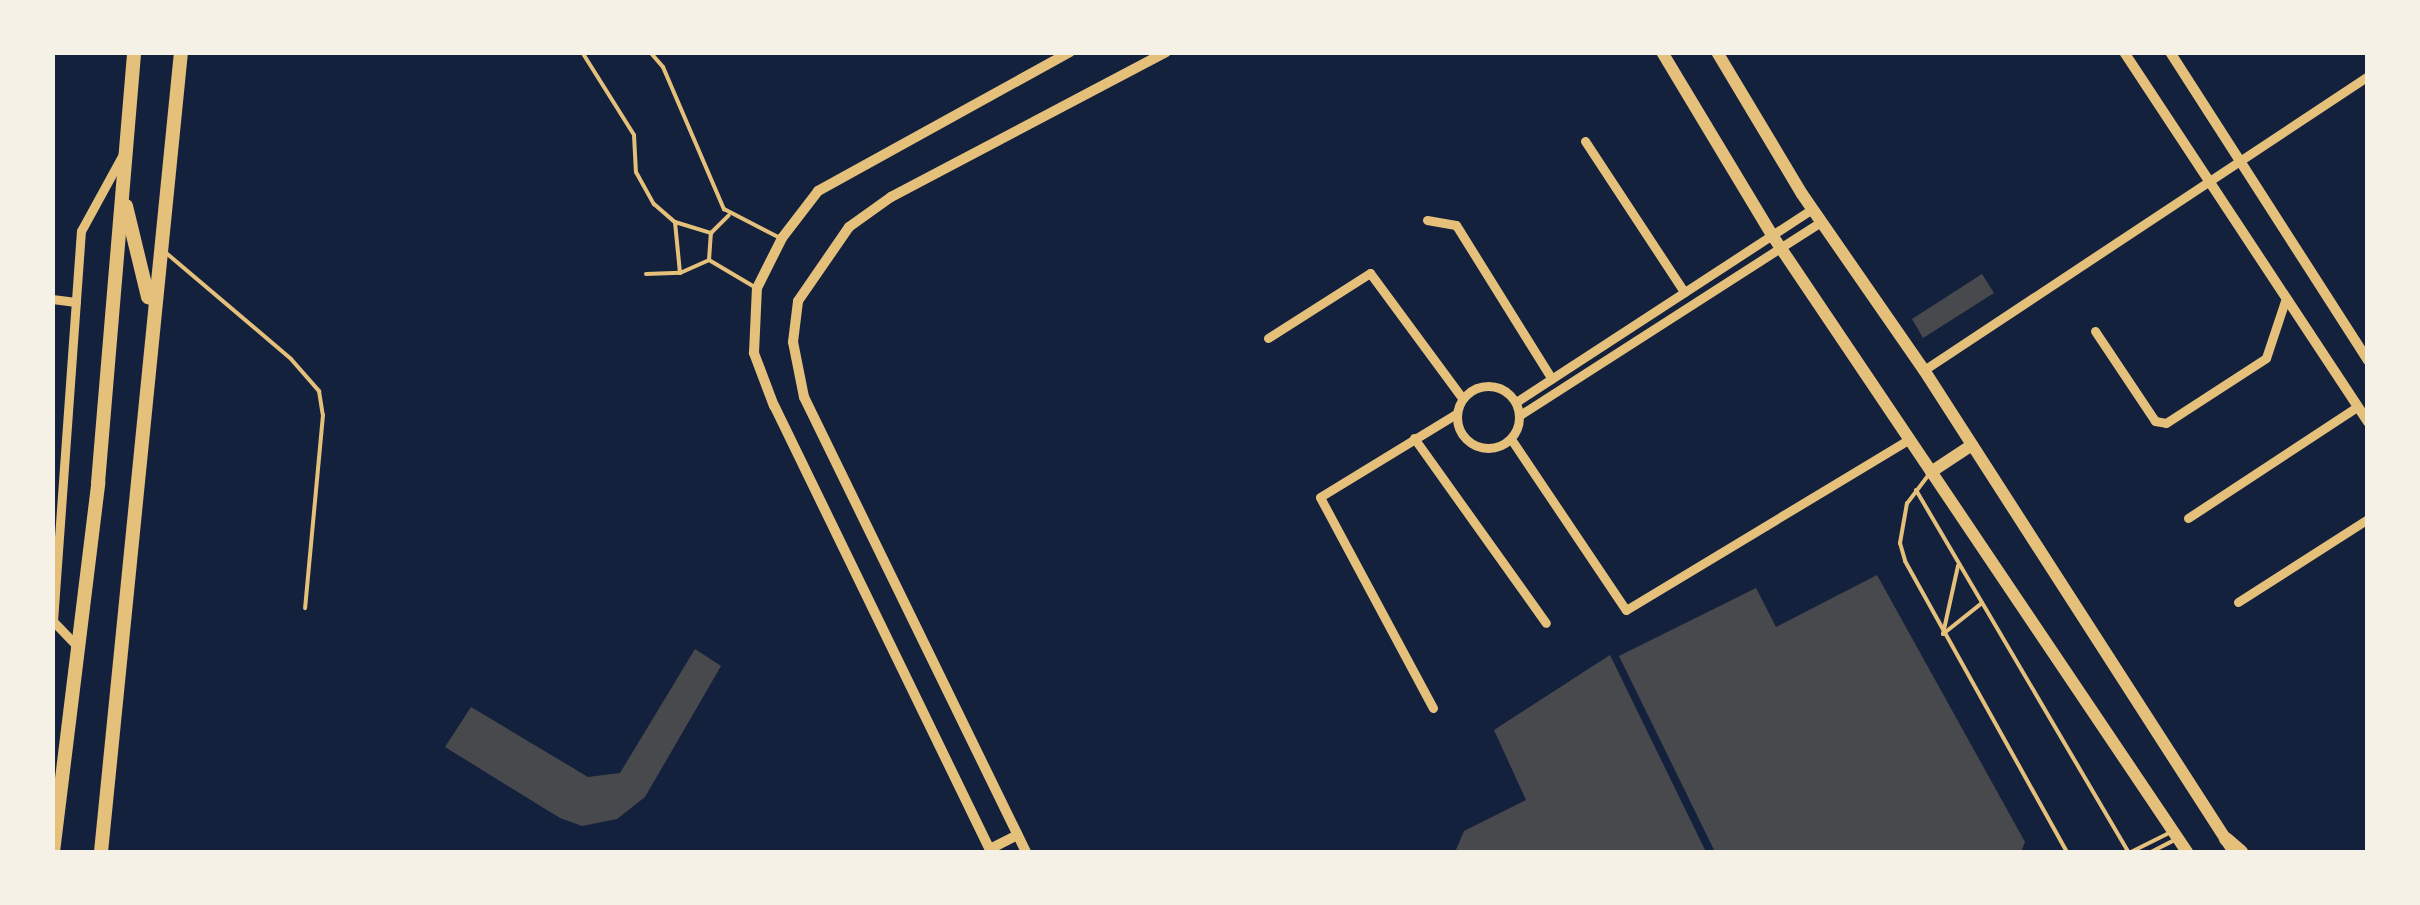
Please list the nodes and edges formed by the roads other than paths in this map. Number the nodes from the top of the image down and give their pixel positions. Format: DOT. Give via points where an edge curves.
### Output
graph roads {
  1 [pos="134,52"];
  2 [pos="180,52"];
  3 [pos="582,52"];
  4 [pos="650,52"];
  5 [pos="1070,52"];
  6 [pos="1166,52"];
  7 [pos="1662,52"];
  8 [pos="1717,52"];
  9 [pos="2124,52"];
  10 [pos="2170,52"];
  11 [pos="2368,76"];
  12 [pos="1585,142"];
  13 [pos="126,149"];
  14 [pos="2238,165"];
  15 [pos="2206,186"];
  16 [pos="122,190"];
  17 [pos="1812,209"];
  18 [pos="729,215"];
  19 [pos="1428,220"];
  20 [pos="675,222"];
  21 [pos="1821,222"];
  22 [pos="711,233"];
  23 [pos="782,238"];
  24 [pos="1776,242"];
  25 [pos="158,246"];
  26 [pos="709,260"];
  27 [pos="680,273"];
  28 [pos="646,274"];
  29 [pos="757,288"];
  30 [pos="1684,292"];
  31 [pos="52,299"];
  32 [pos="2285,301"];
  33 [pos="76,302"];
  34 [pos="152,309"];
  35 [pos="2095,330"];
  36 [pos="1268,338"];
  37 [pos="2368,361"];
  38 [pos="1924,370"];
  39 [pos="1552,379"];
  40 [pos="1462,398"];
  41 [pos="1516,402"];
  42 [pos="2357,407"];
  43 [pos="1456,414"];
  44 [pos="1520,415"];
  45 [pos="2368,422"];
  46 [pos="1414,438"];
  47 [pos="1511,439"];
  48 [pos="1909,439"];
  49 [pos="1972,445"];
  50 [pos="1931,472"];
  51 [pos="1915,489"];
  52 [pos="57,492"];
  53 [pos="2188,518"];
  54 [pos="2368,519"];
  55 [pos="1958,566"];
  56 [pos="2238,602"];
  57 [pos="1982,603"];
  58 [pos="305,608"];
  59 [pos="53,621"];
  60 [pos="1546,623"];
  61 [pos="1942,634"];
  62 [pos="78,647"];
  63 [pos="1433,708"];
  64 [pos="2176,834"];
  65 [pos="1018,835"];
  66 [pos="2234,848"];
  67 [pos="990,851"];
  68 [pos="53,852"];
  69 [pos="101,852"];
  70 [pos="1026,852"];
  71 [pos="2066,852"];
  72 [pos="2130,852"];
  73 [pos="2151,852"];
  74 [pos="2187,852"];
  1 -- 13 [label="main road"];
  2 -- 25 [label="main road"];
  3 -- 20 [label="lane" via="634,134 636,172 654,204"];
  4 -- 18 [label="lane" via="664,66"];
  5 -- 23 [label="street" via="818,191"];
  6 -- 65 [label="street" via="891,197 849,227 798,301 793,342 804,397"];
  7 -- 24 [label="main road"];
  8 -- 17 [label="main road"];
  9 -- 15 [label="street"];
  10 -- 14 [label="street"];
  11 -- 14 [label="street"];
  12 -- 30 [label="street"];
  13 -- 16 [label="main road"];
  13 -- 33 [label="street" via="81,231"];
  14 -- 15 [label="street"];
  14 -- 37 [label="street"];
  15 -- 32 [label="street"];
  15 -- 38 [label="street"];
  16 -- 34 [label="main road"];
  16 -- 62 [label="main road"];
  17 -- 21 [label="main road"];
  17 -- 24 [label="street"];
  18 -- 22 [label="lane"];
  18 -- 23 [label="lane"];
  19 -- 39 [label="street" via="1456,225"];
  20 -- 22 [label="lane"];
  20 -- 27 [label="lane"];
  21 -- 24 [label="street"];
  21 -- 38 [label="main road"];
  22 -- 26 [label="lane"];
  23 -- 29 [label="street"];
  24 -- 30 [label="street"];
  24 -- 44 [label="street"];
  24 -- 48 [label="main road"];
  25 -- 34 [label="main road"];
  25 -- 58 [label="lane" via="291,358 319,391 323,415"];
  26 -- 27 [label="lane"];
  26 -- 29 [label="lane"];
  27 -- 28 [label="lane"];
  29 -- 67 [label="street" via="754,353 774,406"];
  30 -- 39 [label="street"];
  31 -- 33 [label="street"];
  32 -- 35 [label="street" via="2266,358 2166,423 2155,421"];
  32 -- 42 [label="street"];
  33 -- 52 [label="street"];
  34 -- 69 [label="main road"];
  36 -- 40 [label="street" via="1370,274"];
  38 -- 49 [label="main road"];
  39 -- 41 [label="street"];
  40 -- 41 [label="street" via="1484,385 1508,392"];
  40 -- 43 [label="street"];
  41 -- 44 [label="street"];
  42 -- 45 [label="street"];
  42 -- 53 [label="street"];
  43 -- 46 [label="street"];
  43 -- 47 [label="street" via="1467,442 1498,448"];
  44 -- 47 [label="street"];
  46 -- 60 [label="street"];
  46 -- 63 [label="street" via="1320,497"];
  47 -- 48 [label="street" via="1626,610"];
  48 -- 50 [label="main road"];
  49 -- 50 [label="main road"];
  49 -- 66 [label="main road"];
  50 -- 51 [label="lane"];
  50 -- 64 [label="main road"];
  51 -- 55 [label="lane"];
  51 -- 61 [label="lane" via="1900,543"];
  52 -- 59 [label="street"];
  54 -- 56 [label="street"];
  55 -- 57 [label="lane"];
  55 -- 61 [label="lane"];
  57 -- 61 [label="lane"];
  57 -- 72 [label="lane"];
  59 -- 62 [label="street"];
  61 -- 71 [label="lane"];
  62 -- 68 [label="main road"];
  64 -- 72 [label="lane"];
  64 -- 73 [label="lane"];
  64 -- 74 [label="main road"];
  65 -- 67 [label="street"];
  65 -- 70 [label="street"];
}
